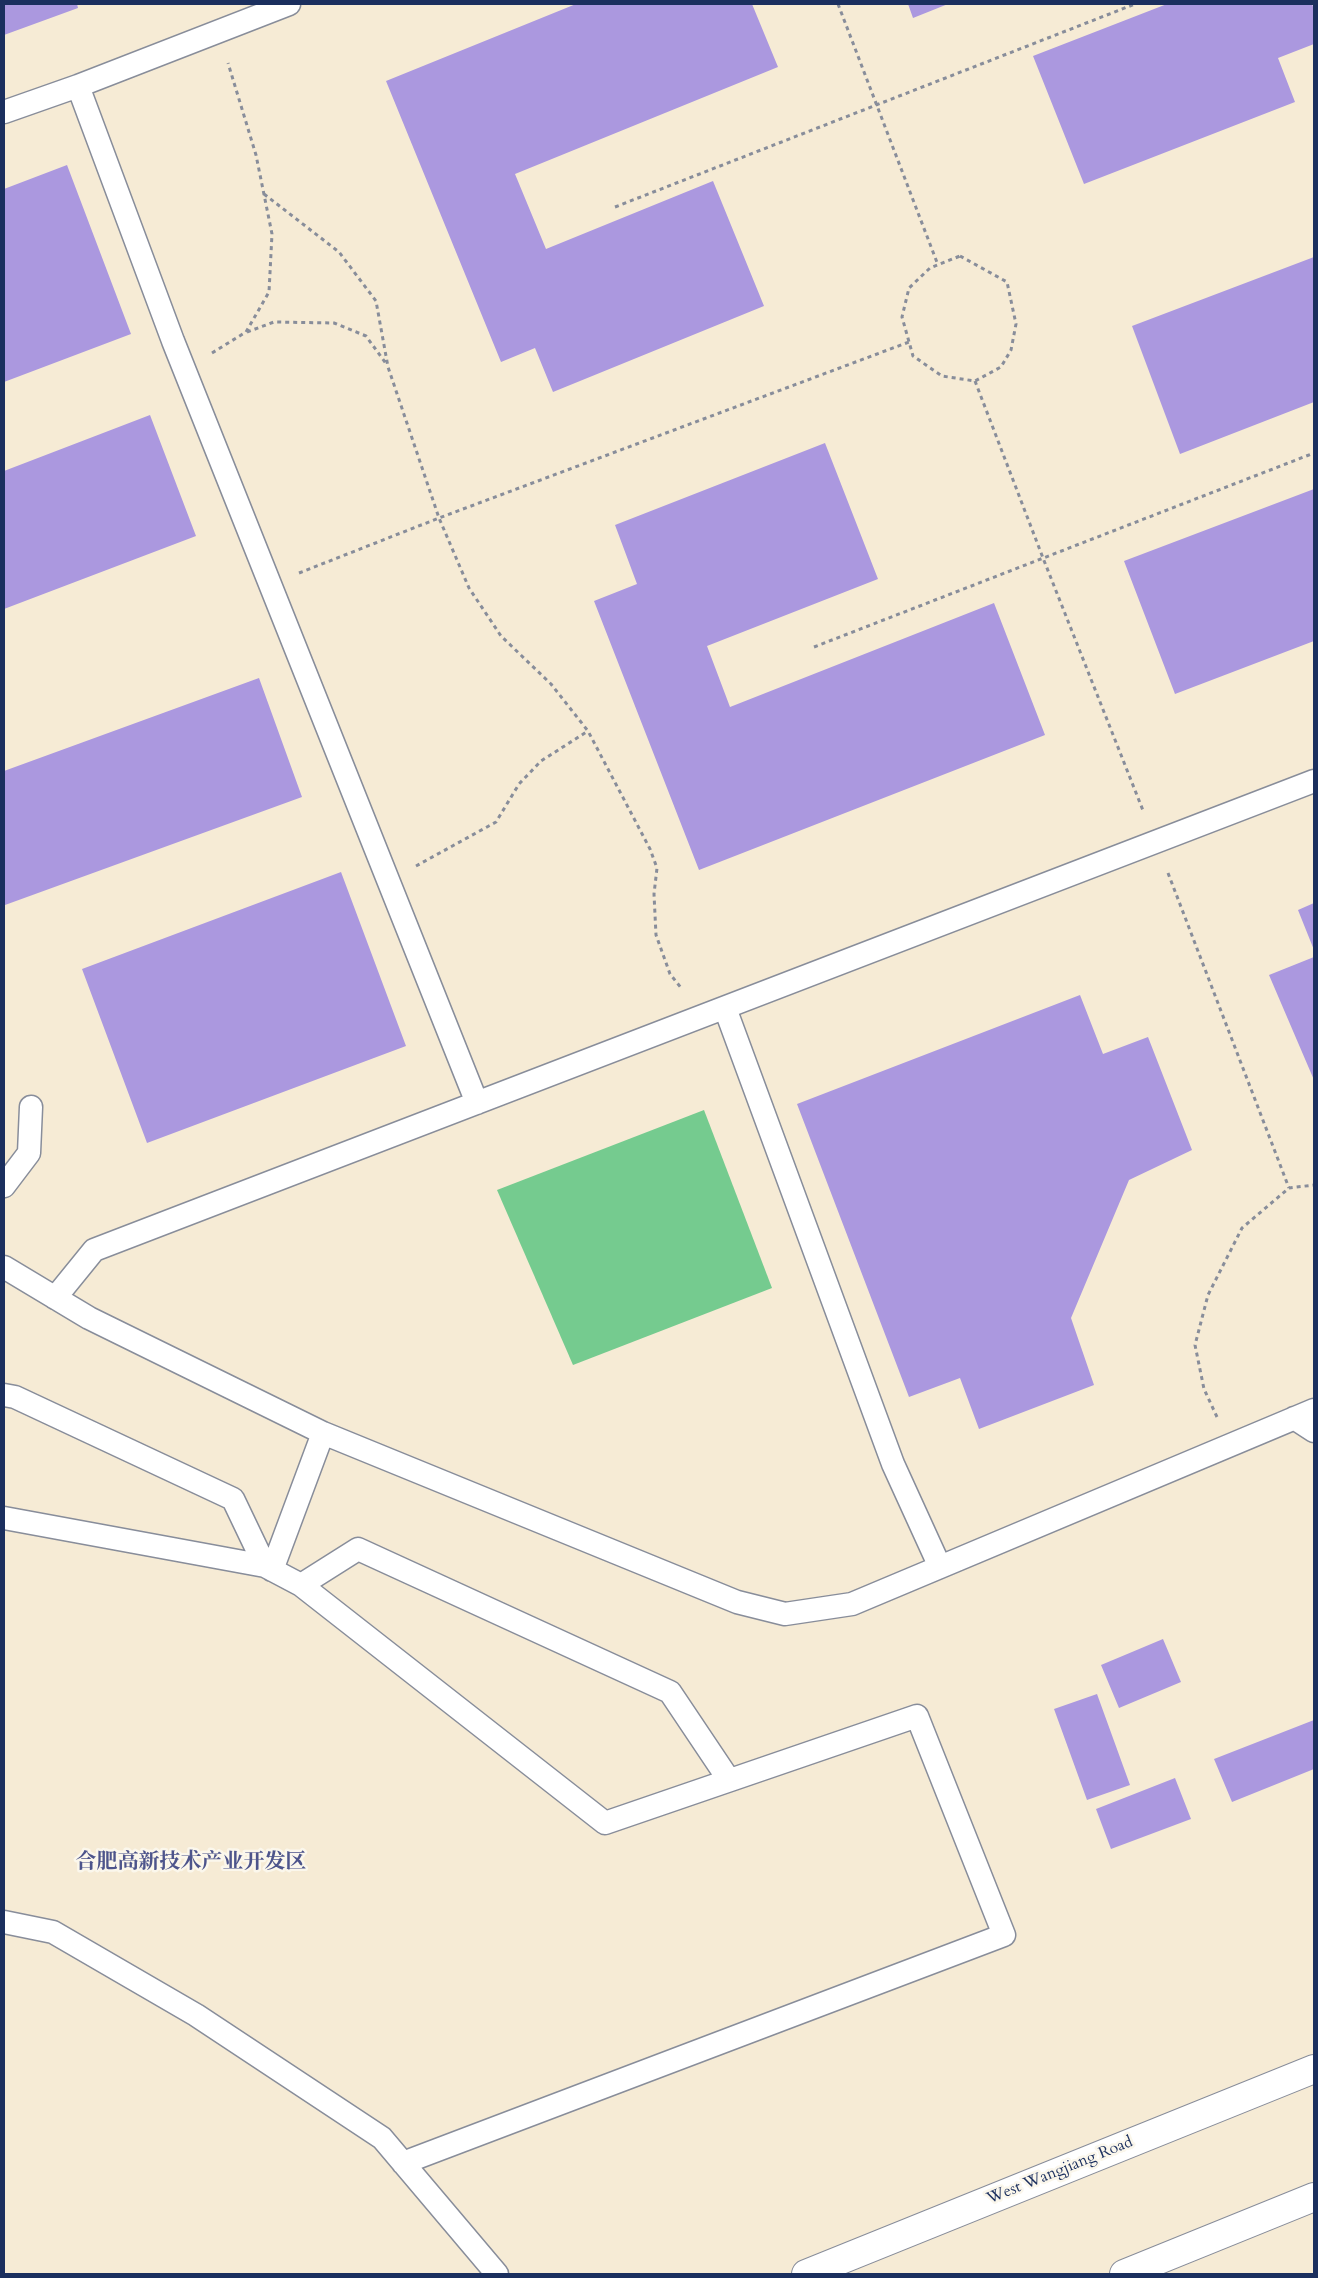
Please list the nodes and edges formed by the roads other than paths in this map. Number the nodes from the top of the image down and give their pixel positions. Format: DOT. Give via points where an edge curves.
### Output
graph roads {
  1 [pos="289,4"];
  2 [pos="78,86"];
  3 [pos="4,112"];
  4 [pos="1314,781"];
  5 [pos="725,1008"];
  6 [pos="477,1103"];
  7 [pos="31,1107"];
  8 [pos="4,1186"];
  9 [pos="4,1267"];
  10 [pos="55,1298"];
  11 [pos="4,1395"];
  12 [pos="1304,1414"];
  13 [pos="1314,1431"];
  14 [pos="323,1433"];
  15 [pos="4,1518"];
  16 [pos="940,1567"];
  17 [pos="269,1568"];
  18 [pos="301,1585"];
  19 [pos="729,1780"];
  20 [pos="4,1922"];
  21 [pos="1314,2069"];
  22 [pos="403,2163"];
  23 [pos="1314,2197"];
  24 [pos="497,2274"];
  25 [pos="806,2274"];
  26 [pos="1124,2274"];
  1 -- 2 [label="lane"];
  2 -- 3 [label="lane"];
  2 -- 6 [label="lane" via="185,369"];
  4 -- 5 [label="lane"];
  5 -- 6 [label="lane"];
  5 -- 16 [label="lane" via="893,1464"];
  6 -- 10 [label="lane" via="94,1250"];
  7 -- 8 [label="lane" via="29,1153"];
  9 -- 10 [label="lane"];
  10 -- 14 [label="lane" via="89,1318"];
  11 -- 17 [label="lane" via="233,1499"];
  12 -- 13 [label="lane"];
  12 -- 16 [label="lane"];
  14 -- 16 [label="lane" via="737,1602 785,1614 852,1604"];
  14 -- 17 [label="lane"];
  15 -- 17 [label="lane"];
  17 -- 18 [label="lane"];
  18 -- 19 [label="lane" via="358,1549 670,1692"];
  18 -- 19 [label="lane" via="605,1823"];
  19 -- 22 [label="lane" via="917,1716 1004,1935"];
  20 -- 22 [label="lane" via="53,1932 196,2015 382,2138"];
  21 -- 25 [label="main road, West Wangjiang Road"];
  22 -- 24 [label="lane"];
  23 -- 26 [label="main road"];
}
